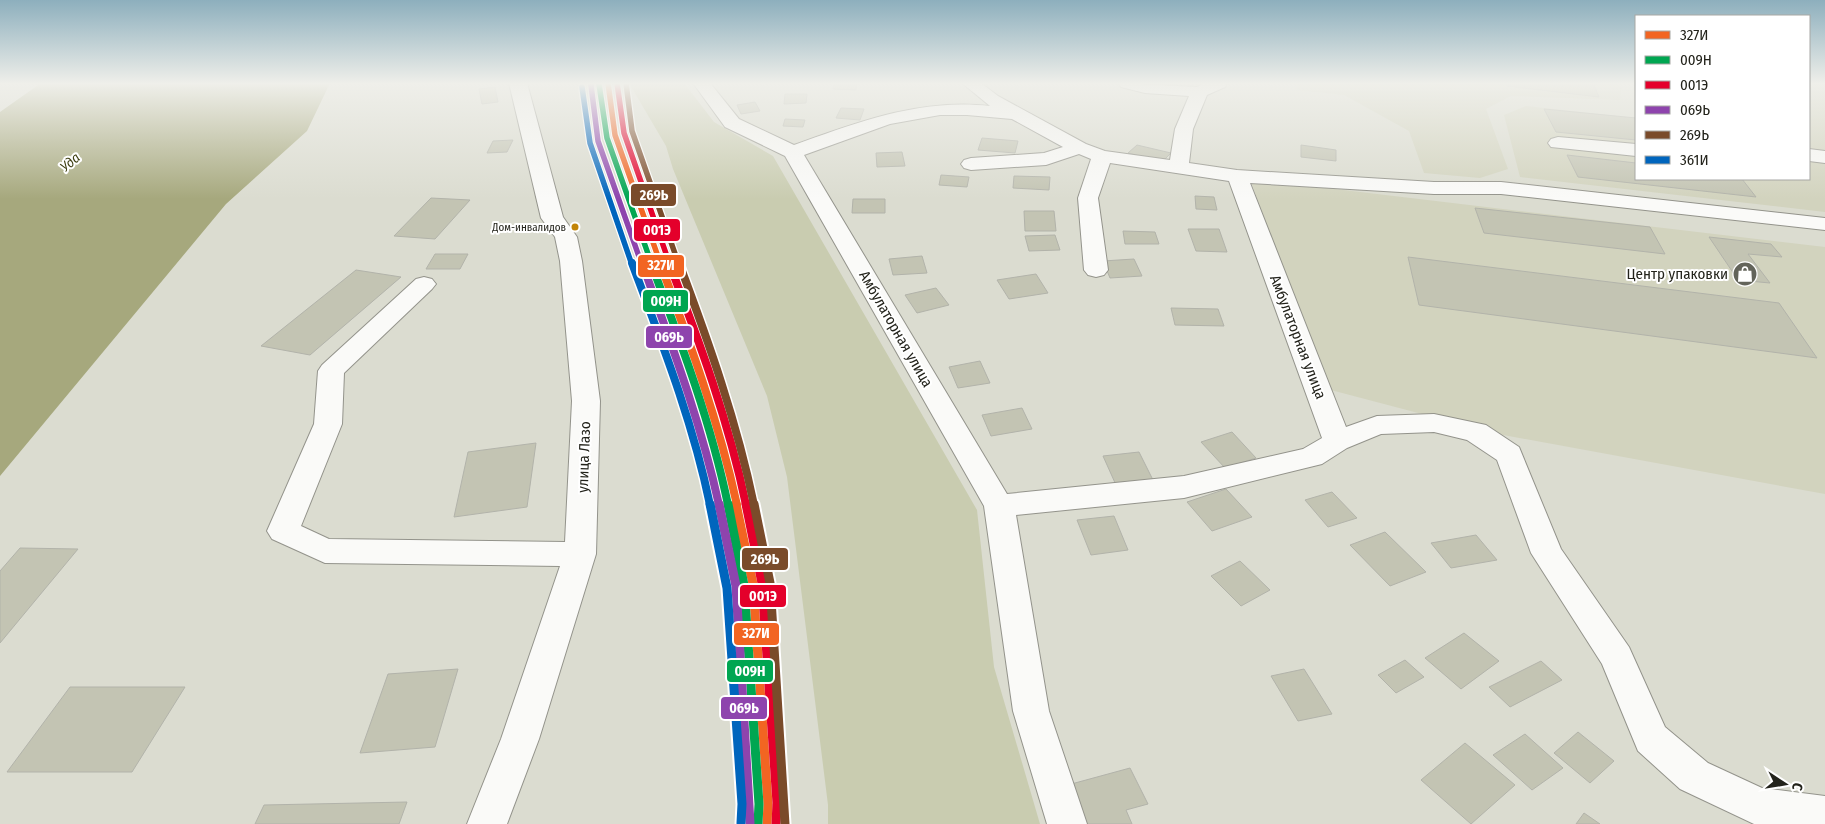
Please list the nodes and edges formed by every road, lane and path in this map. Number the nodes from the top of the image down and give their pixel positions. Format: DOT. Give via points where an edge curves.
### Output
graph roads {
  1 [pos="528,121"];
  2 [pos="731,121"];
  3 [pos="880,121"];
  4 [pos="1030,121"];
  5 [pos="1187,121"];
  6 [pos="1558,142"];
  7 [pos="1078,148"];
  8 [pos="1635,150"];
  9 [pos="793,152"];
  10 [pos="1810,155"];
  11 [pos="1102,156"];
  12 [pos="1825,157"];
  13 [pos="971,164"];
  14 [pos="1178,168"];
  15 [pos="1237,176"];
  16 [pos="1825,224"];
  17 [pos="1096,270"];
  18 [pos="424,284"];
  19 [pos="1337,441"];
  20 [pos="999,506"];
  21 [pos="580,554"];
  22 [pos="1825,814"];
  23 [pos="487,824"];
  24 [pos="1067,824"];
  1 -- 21 [label="street, улица Лазо" via="552,218 566,237 576,296 586,401"];
  2 -- 9 [label="street"];
  3 -- 9 [label="street"];
  4 -- 7 [label="street"];
  5 -- 14 [label="street"];
  6 -- 8 [label="street"];
  7 -- 11 [label="street"];
  7 -- 13 [label="street" via="1046,159"];
  9 -- 20 [label="street, Амбулаторная улица"];
  10 -- 12 [label="street"];
  11 -- 14 [label="street"];
  11 -- 17 [label="street" via="1088,198"];
  14 -- 15 [label="street"];
  15 -- 16 [label="street" via="1434,188 1501,188"];
  15 -- 19 [label="street, Амбулаторная улица"];
  18 -- 21 [label="street" via="331,371 328,424 283,531 326,550"];
  19 -- 20 [label="street" via="1312,457 1184,487"];
  19 -- 22 [label="street" via="1378,425 1434,423 1476,432 1509,454 1546,553 1617,656 1651,739 1694,776 1759,806"];
  20 -- 24 [label="street, Амбулаторная улица" via="1031,711"];
  21 -- 23 [label="street, улица Лазо" via="520,739"];
}
